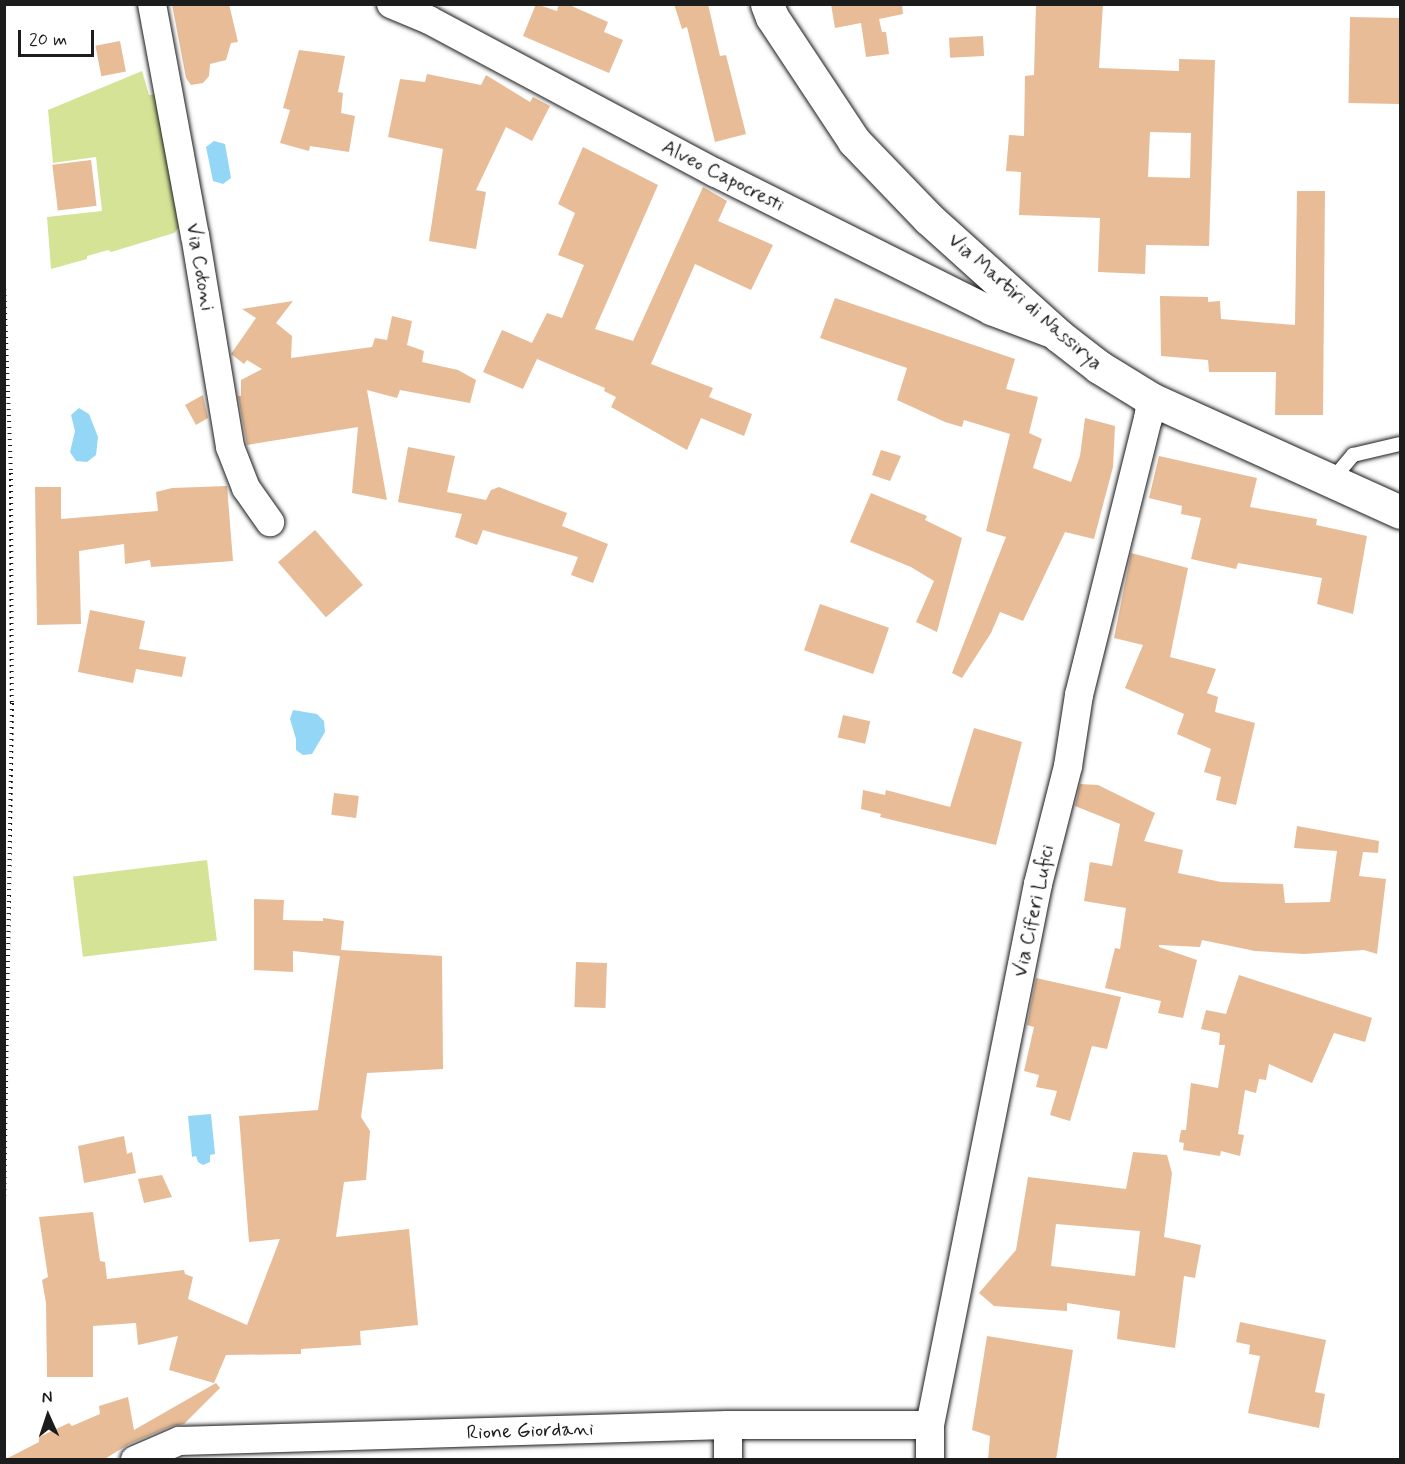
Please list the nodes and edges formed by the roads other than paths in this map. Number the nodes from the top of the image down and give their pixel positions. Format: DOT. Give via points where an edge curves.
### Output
graph roads {
  1 [pos="152,4"];
  2 [pos="391,4"];
  3 [pos="767,4"];
  4 [pos="1059,336"];
  5 [pos="1150,399"];
  6 [pos="1401,444"];
  7 [pos="1330,482"];
  8 [pos="1401,513"];
  9 [pos="270,522"];
  10 [pos="728,1425"];
  11 [pos="930,1425"];
  12 [pos="135,1460"];
  13 [pos="728,1460"];
  14 [pos="930,1460"];
  1 -- 9 [label="street, Via Cotoni" via="230,447 246,488"];
  2 -- 4 [label="street, Alveo Capocresti" via="429,20 716,173 980,306"];
  3 -- 4 [label="street, Via Martiri di Nassirya" via="854,141 928,218"];
  4 -- 5 [label="street, Via Martiri di Nassirya"];
  5 -- 7 [label="street, Via Martiri di Nassirya"];
  5 -- 11 [label="street, Via Ciferi Lufici" via="1038,884"];
  6 -- 7 [label="lane" via="1353,455"];
  7 -- 8 [label="street, Via Martiri di Nassirya"];
  10 -- 11 [label="street, Rione Giordani"];
  10 -- 12 [label="street, Rione Giordani" via="178,1442"];
  10 -- 13 [label="street"];
  11 -- 14 [label="street, Via Ciferi Lufici"];
}
